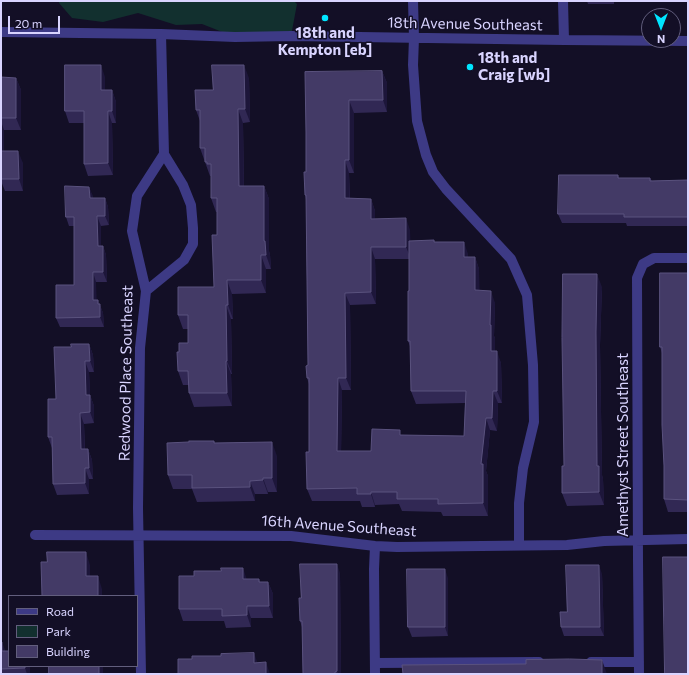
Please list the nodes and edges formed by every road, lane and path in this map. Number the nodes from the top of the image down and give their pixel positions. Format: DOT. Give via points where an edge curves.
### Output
graph roads {
  1 [pos="413,1"];
  2 [pos="563,1"];
  3 [pos="1,32"];
  4 [pos="161,34"];
  5 [pos="414,38"];
  6 [pos="564,40"];
  7 [pos="688,41"];
  8 [pos="164,154"];
  9 [pos="688,258"];
  10 [pos="146,291"];
  11 [pos="36,535"];
  12 [pos="138,535"];
  13 [pos="638,539"];
  14 [pos="688,539"];
  15 [pos="519,545"];
  16 [pos="375,546"];
  17 [pos="548,662"];
  18 [pos="579,662"];
  19 [pos="638,662"];
  20 [pos="375,663"];
  21 [pos="141,674"];
  22 [pos="375,674"];
  23 [pos="639,674"];
  1 -- 5 [label="street"];
  2 -- 6 [label="street"];
  3 -- 4 [label="street, 18th Avenue Southeast"];
  4 -- 5 [label="street, 18th Avenue Southeast"];
  4 -- 8 [label="street"];
  5 -- 6 [label="street, 18th Avenue Southeast"];
  5 -- 15 [label="street" via="417,121 433,172 511,259 527,295 533,365 534,422 519,496"];
  6 -- 7 [label="street, 18th Avenue Southeast"];
  8 -- 10 [label="street, Redwood Place Southeast" via="136,196 132,231"];
  8 -- 10 [label="street" via="183,185 191,205 193,244 184,260"];
  9 -- 13 [label="street, Amethyst Street Southeast" via="654,258 643,264 637,278"];
  10 -- 12 [label="street, Redwood Place Southeast" via="140,348"];
  11 -- 12 [label="street, 16th Avenue Southeast"];
  12 -- 16 [label="street, 16th Avenue Southeast" via="291,536"];
  12 -- 21 [label="street, Redwood Place Southeast"];
  13 -- 14 [label="street, 16th Avenue Southeast"];
  13 -- 15 [label="street, 16th Avenue Southeast" via="567,545"];
  13 -- 19 [label="street, Amethyst Street Southeast"];
  15 -- 16 [label="street, 16th Avenue Southeast"];
  16 -- 20 [label="street"];
  17 -- 20 [label="street"];
  18 -- 19 [label="street"];
  19 -- 23 [label="street, Amethyst Street Southeast"];
  20 -- 22 [label="street"];
}
